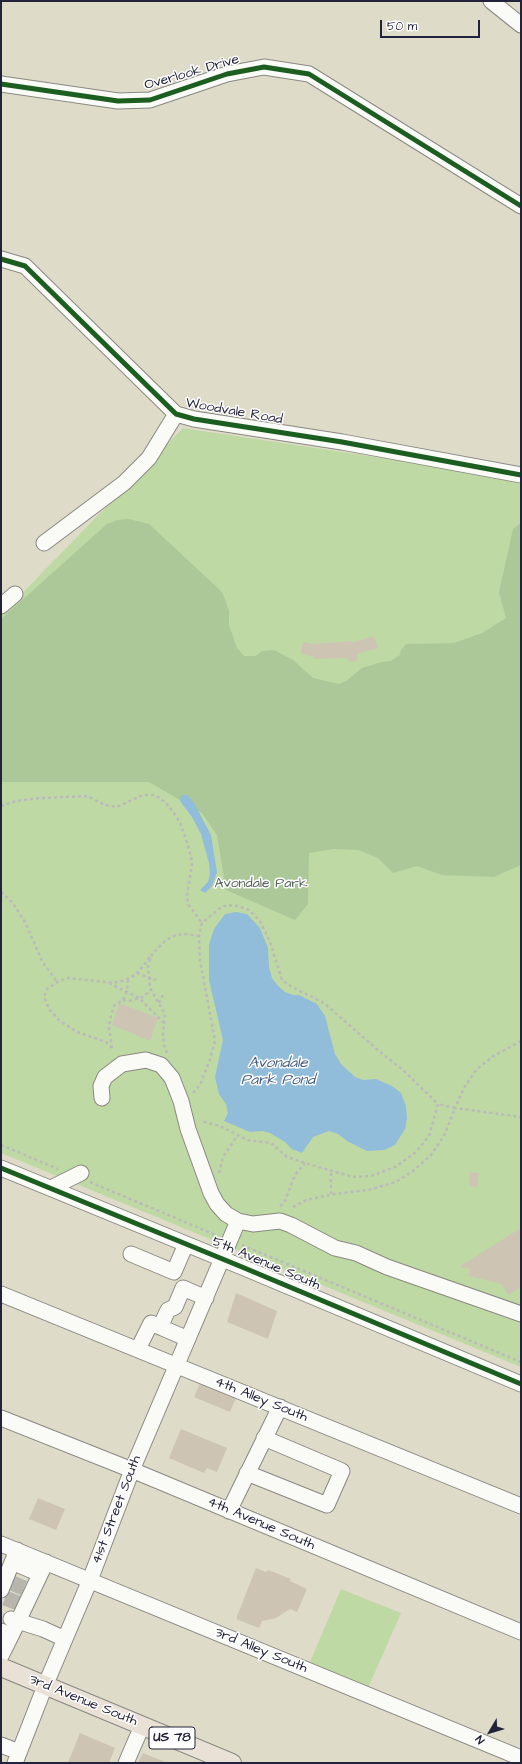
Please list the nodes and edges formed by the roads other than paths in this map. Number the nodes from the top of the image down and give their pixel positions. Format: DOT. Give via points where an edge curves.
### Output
graph roads {
  1 [pos="491,1"];
  2 [pos="521,25"];
  3 [pos="1,84"];
  4 [pos="521,206"];
  5 [pos="1,259"];
  6 [pos="176,414"];
  7 [pos="521,475"];
  8 [pos="44,543"];
  9 [pos="15,594"];
  10 [pos="1,606"];
  11 [pos="102,1098"];
  12 [pos="1,1168"];
  13 [pos="79,1175"];
  14 [pos="51,1188"];
  15 [pos="238,1221"];
  16 [pos="186,1244"];
  17 [pos="131,1254"];
  18 [pos="223,1259"];
  19 [pos="174,1272"];
  20 [pos="183,1288"];
  21 [pos="1,1294"];
  22 [pos="206,1298"];
  23 [pos="521,1314"];
  24 [pos="160,1327"];
  25 [pos="188,1339"];
  26 [pos="138,1349"];
  27 [pos="177,1365"];
  28 [pos="521,1384"];
  29 [pos="280,1407"];
  30 [pos="1,1418"];
  31 [pos="264,1438"];
  32 [pos="132,1470"];
  33 [pos="247,1473"];
  34 [pos="521,1506"];
  35 [pos="229,1510"];
  36 [pos="1,1544"];
  37 [pos="15,1556"];
  38 [pos="43,1568"];
  39 [pos="90,1580"];
  40 [pos="14,1593"];
  41 [pos="10,1627"];
  42 [pos="521,1632"];
  43 [pos="65,1639"];
  44 [pos="1,1656"];
  45 [pos="1,1668"];
  46 [pos="45,1686"];
  47 [pos="142,1726"];
  48 [pos="1,1745"];
  49 [pos="17,1758"];
  50 [pos="521,1758"];
  51 [pos="126,1763"];
  52 [pos="232,1763"];
  1 -- 2 [label="street"];
  3 -- 4 [label="street, Overlook Drive" via="118,101 150,100 227,74 264,67 309,74"];
  5 -- 6 [label="street, Woodvale Road" via="25,266"];
  6 -- 7 [label="street, Woodvale Road"];
  6 -- 8 [label="street" via="149,458 124,483"];
  9 -- 10 [label="street"];
  11 -- 15 [label="street" via="101,1086 105,1077 122,1064 146,1060 161,1065 172,1078 181,1101 194,1168 217,1204 226,1214"];
  12 -- 14 [label="street, 5th Avenue South"];
  13 -- 14 [label="street"];
  14 -- 16 [label="street, 5th Avenue South"];
  15 -- 18 [label="street, 41st Street South"];
  15 -- 23 [label="street" via="253,1224 280,1221 334,1248 356,1252 387,1267"];
  16 -- 18 [label="street, 5th Avenue South"];
  16 -- 19 [label="street"];
  17 -- 19 [label="street"];
  18 -- 22 [label="street, 41st Street South"];
  18 -- 28 [label="street, 5th Avenue South"];
  19 -- 20 [label="street" via="182,1282"];
  20 -- 22 [label="street"];
  20 -- 24 [label="street" via="175,1307 168,1310"];
  21 -- 26 [label="street, 4th Alley South"];
  22 -- 25 [label="street, 41st Street South"];
  24 -- 25 [label="street"];
  24 -- 26 [label="street" via="151,1324"];
  25 -- 27 [label="street, 41st Street South"];
  26 -- 27 [label="street, 4th Alley South"];
  27 -- 29 [label="street, 4th Alley South"];
  27 -- 32 [label="street, 41st Street South"];
  29 -- 31 [label="street"];
  29 -- 34 [label="street, 4th Alley South"];
  30 -- 32 [label="street, 4th Avenue South"];
  31 -- 33 [label="street"];
  31 -- 33 [label="street" via="342,1471 327,1505"];
  32 -- 35 [label="street, 4th Avenue South"];
  32 -- 39 [label="street, 41st Street South"];
  33 -- 35 [label="street"];
  35 -- 42 [label="street, 4th Avenue South"];
  36 -- 37 [label="street, 3rd Alley South"];
  37 -- 38 [label="street, 3rd Alley South"];
  37 -- 40 [label="street"];
  38 -- 39 [label="street, 3rd Alley South"];
  38 -- 40 [label="street"];
  39 -- 43 [label="street, 41st Street South"];
  39 -- 50 [label="street, 3rd Alley South"];
  40 -- 41 [label="street"];
  41 -- 43 [label="street" via="43,1630"];
  41 -- 44 [label="street"];
  43 -- 46 [label="street, 41st Street South"];
  45 -- 46 [label="main road, 3rd Avenue South / US 78"];
  46 -- 47 [label="main road, 3rd Avenue South / US 78"];
  46 -- 49 [label="street, 41st Street South"];
  47 -- 51 [label="street"];
  47 -- 52 [label="main road, 3rd Avenue South / US 78"];
  48 -- 49 [label="street"];
}
